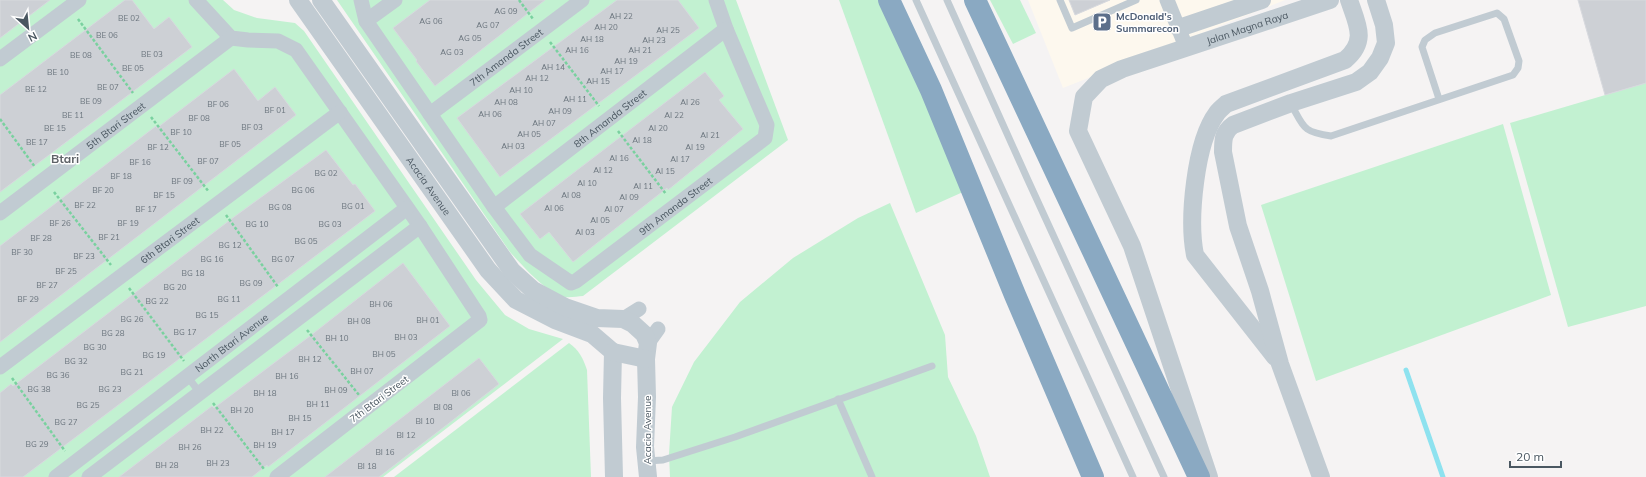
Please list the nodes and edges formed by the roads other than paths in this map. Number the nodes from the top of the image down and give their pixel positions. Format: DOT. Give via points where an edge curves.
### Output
graph roads {
  1 [pos="196,0"];
  2 [pos="298,0"];
  3 [pos="321,0"];
  4 [pos="361,0"];
  5 [pos="394,0"];
  6 [pos="582,0"];
  7 [pos="716,0"];
  8 [pos="890,0"];
  9 [pos="916,0"];
  10 [pos="948,0"];
  11 [pos="975,0"];
  12 [pos="1060,0"];
  13 [pos="1136,0"];
  14 [pos="1167,0"];
  15 [pos="1262,0"];
  16 [pos="1330,0"];
  17 [pos="1349,0"];
  18 [pos="1376,0"];
  19 [pos="74,3"];
  20 [pos="366,21"];
  21 [pos="1178,28"];
  22 [pos="726,30"];
  23 [pos="231,38"];
  24 [pos="1186,46"];
  25 [pos="0,59"];
  26 [pos="1439,99"];
  27 [pos="1291,102"];
  28 [pos="340,112"];
  29 [pos="430,114"];
  30 [pos="407,208"];
  31 [pos="494,208"];
  32 [pos="0,213"];
  33 [pos="420,226"];
  34 [pos="639,309"];
  35 [pos="623,318"];
  36 [pos="595,326"];
  37 [pos="651,344"];
  38 [pos="613,352"];
  39 [pos="1280,364"];
  40 [pos="1,366"];
  41 [pos="932,366"];
  42 [pos="190,374"];
  43 [pos="201,391"];
  44 [pos="838,400"];
  45 [pos="647,469"];
  46 [pos="271,474"];
  47 [pos="56,477"];
  48 [pos="89,477"];
  49 [pos="614,477"];
  50 [pos="872,477"];
  51 [pos="1093,477"];
  52 [pos="1133,477"];
  53 [pos="1164,477"];
  54 [pos="1199,477"];
  55 [pos="1209,477"];
  56 [pos="1321,477"];
  1 -- 23 [label="street"];
  2 -- 36 [label="street, Acacia Avenue" via="488,270 516,300 555,320"];
  3 -- 36 [label="street, Acacia Avenue" via="512,271 533,290"];
  4 -- 20 [label="street"];
  5 -- 20 [label="street"];
  6 -- 29 [label="street, 7th Amanda Street"];
  7 -- 22 [label="street"];
  8 -- 51 [label="highway" via="931,90"];
  9 -- 52 [label="lane"];
  10 -- 53 [label="lane"];
  11 -- 54 [label="highway"];
  12 -- 13 [label="lane" via="1072,28"];
  14 -- 21 [label="street"];
  15 -- 21 [label="street, Jalan Magna Raya"];
  16 -- 24 [label="street, Jalan Magna Raya"];
  17 -- 39 [label="street" via="1359,34 1357,47 1352,54 1345,60 1226,104 1217,112 1210,124 1194,185 1195,255"];
  18 -- 27 [label="street" via="1384,25 1386,43 1370,72 1356,82"];
  19 -- 25 [label="street"];
  20 -- 29 [label="street"];
  21 -- 24 [label="street"];
  22 -- 31 [label="street, 8th Amanda Street"];
  22 -- 31 [label="street, 9th Amanda Street" via="767,125 765,138 576,281 569,282 530,255"];
  23 -- 28 [label="street" via="278,41 296,50"];
  23 -- 32 [label="street, 5th Btari Street"];
  24 -- 55 [label="street, Jalan Magna Raya" via="1101,79 1084,97 1078,131 1132,246"];
  26 -- 26 [label="lane" via="1422,47 1425,40 1435,33 1497,13 1504,19 1519,61 1518,68 1513,75"];
  26 -- 27 [label="lane" via="1331,136 1314,134 1304,127"];
  27 -- 39 [label="street" via="1233,125 1227,129 1223,142 1238,226 1260,291"];
  28 -- 30 [label="street"];
  28 -- 40 [label="street, 6th Btari Street"];
  29 -- 31 [label="street"];
  30 -- 33 [label="street"];
  30 -- 42 [label="street, North Btari Avenue"];
  33 -- 43 [label="street, North Btari Avenue"];
  33 -- 46 [label="street, 7th Btari Street" via="480,320 368,407"];
  34 -- 35 [label="street"];
  35 -- 36 [label="street, Acacia Avenue"];
  35 -- 37 [label="street" via="644,334"];
  36 -- 38 [label="street, Acacia Avenue"];
  37 -- 38 [label="street, Acacia Avenue"];
  37 -- 45 [label="street, Acacia Avenue" via="645,448"];
  38 -- 49 [label="street"];
  39 -- 56 [label="street"];
  41 -- 44 [label="lane"];
  42 -- 43 [label="lane"];
  42 -- 47 [label="street, North Btari Avenue"];
  43 -- 48 [label="street, North Btari Avenue"];
  44 -- 45 [label="lane" via="664,460"];
  44 -- 50 [label="lane"];
}
